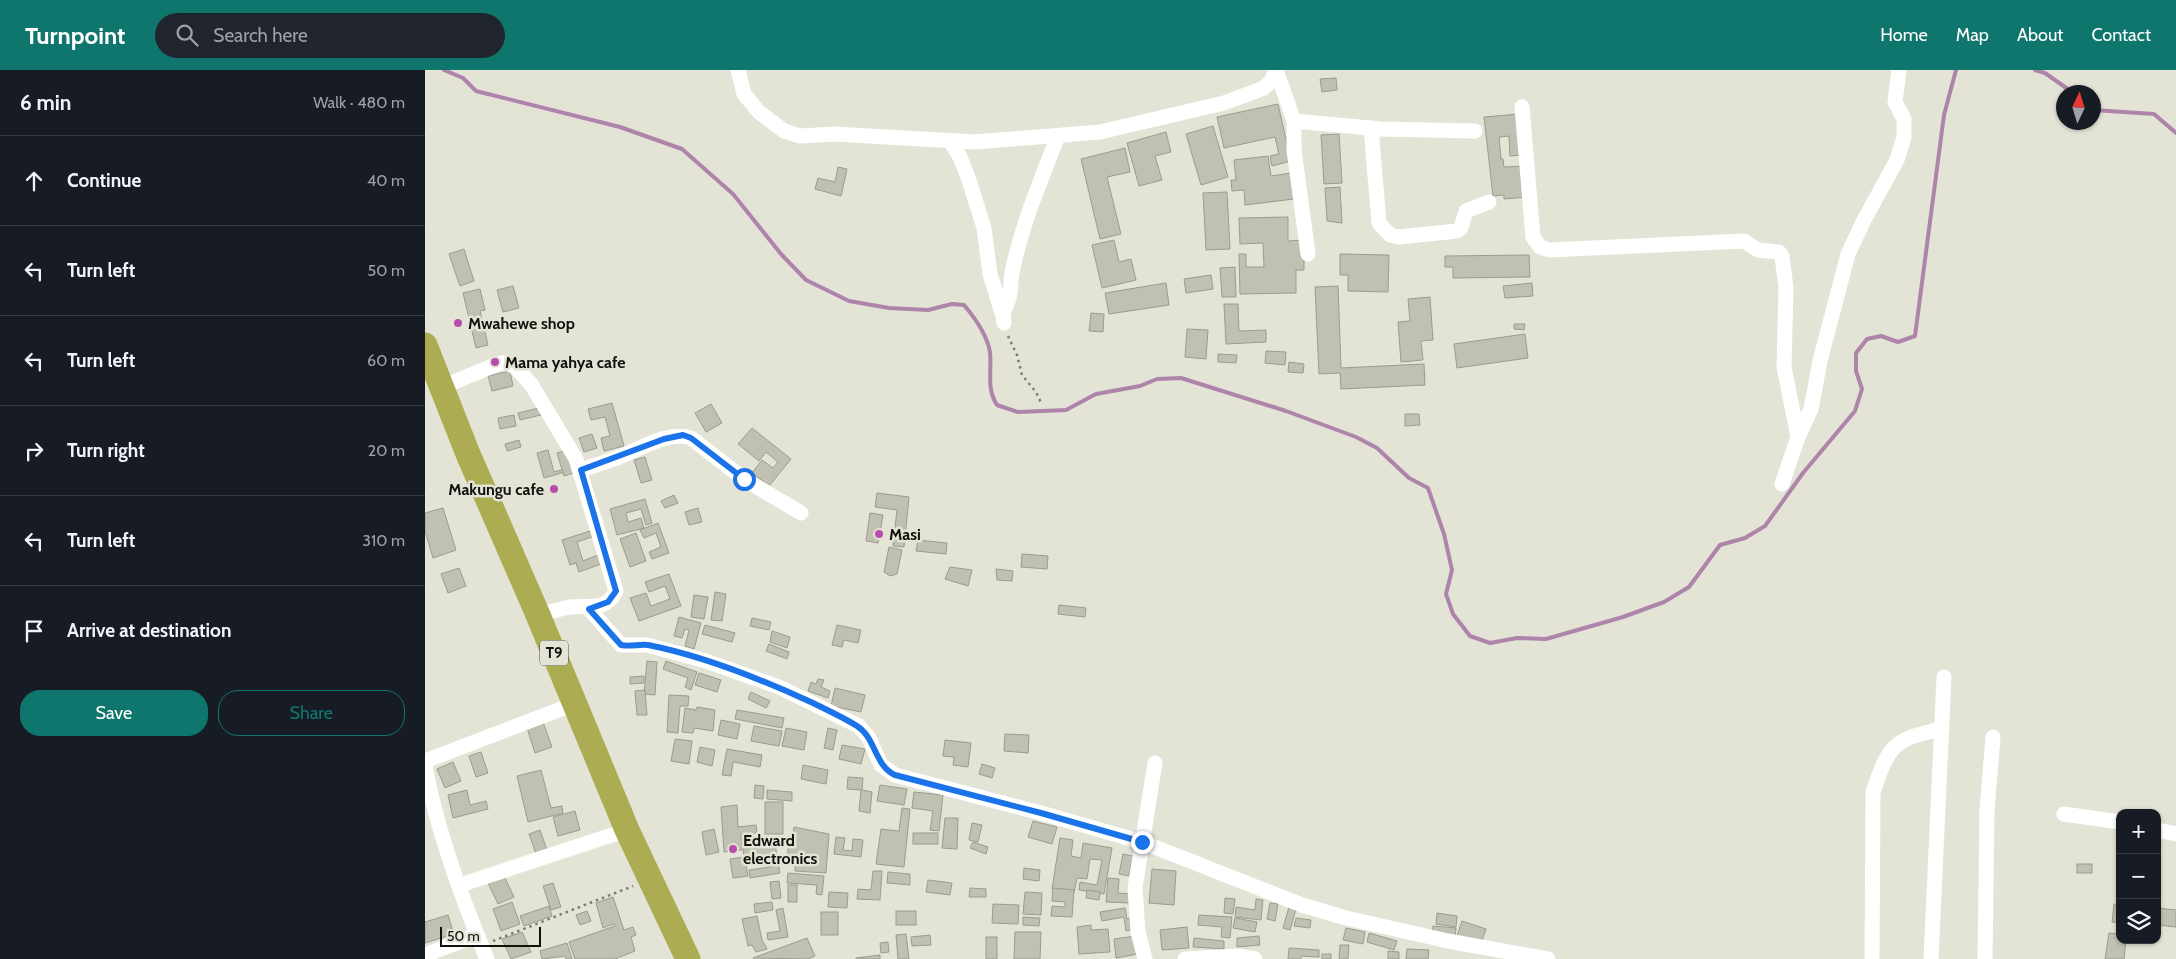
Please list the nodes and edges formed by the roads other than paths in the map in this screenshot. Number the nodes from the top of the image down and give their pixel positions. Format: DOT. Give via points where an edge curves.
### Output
graph roads {
  1 [pos="738,70"];
  2 [pos="1276,70"];
  3 [pos="1899,70"];
  4 [pos="1523,107"];
  5 [pos="1294,121"];
  6 [pos="1371,128"];
  7 [pos="1475,131"];
  8 [pos="1058,136"];
  9 [pos="950,141"];
  10 [pos="1489,202"];
  11 [pos="1308,254"];
  12 [pos="425,344"];
  13 [pos="442,387"];
  14 [pos="1798,438"];
  15 [pos="581,470"];
  16 [pos="1782,484"];
  17 [pos="801,513"];
  18 [pos="589,609"];
  19 [pos="539,615"];
  20 [pos="1944,677"];
  21 [pos="574,704"];
  22 [pos="1942,729"];
  23 [pos="1993,737"];
  24 [pos="425,761"];
  25 [pos="1155,763"];
  26 [pos="425,766"];
  27 [pos="2064,814"];
  28 [pos="2116,821"];
  29 [pos="627,830"];
  30 [pos="2161,831"];
  31 [pos="2176,834"];
  32 [pos="1142,842"];
  33 [pos="460,885"];
  34 [pos="482,946"];
  35 [pos="425,955"];
  36 [pos="688,959"];
  37 [pos="1145,959"];
  38 [pos="1185,959"];
  39 [pos="1255,959"];
  40 [pos="1548,959"];
  41 [pos="1872,959"];
  42 [pos="1931,959"];
  43 [pos="1985,959"];
  1 -- 9 [label="street" via="744,94 759,112 784,131 800,136 835,134"];
  2 -- 5 [label="street"];
  2 -- 8 [label="street" via="1264,88 1224,103 1100,132"];
  3 -- 14 [label="street" via="1895,102 1904,119 1897,160 1848,254 1811,410"];
  4 -- 14 [label="street" via="1533,237 1540,247 1549,250 1744,241 1758,250 1779,252 1786,288 1784,367"];
  5 -- 6 [label="street"];
  5 -- 11 [label="street" via="1294,150"];
  6 -- 7 [label="street"];
  6 -- 10 [label="street" via="1379,223 1390,235 1457,232 1466,211"];
  8 -- 9 [label="street"];
  8 -- 9 [label="street" via="1037,187 1013,269 1010,297 1003,318 990,274 984,228 968,177"];
  12 -- 13 [label="highway, T9"];
  13 -- 15 [label="street" via="500,363 515,367 531,384"];
  13 -- 19 [label="highway, T9"];
  14 -- 16 [label="street"];
  15 -- 17 [label="street" via="683,435 744,479"];
  15 -- 18 [label="street" via="616,591 608,602"];
  18 -- 19 [label="street" via="573,607"];
  18 -- 32 [label="street" via="621,645 647,645 742,673 779,687 859,726 869,738 881,765 895,775"];
  19 -- 21 [label="highway, T9"];
  20 -- 22 [label="street"];
  21 -- 24 [label="street"];
  21 -- 29 [label="highway, T9"];
  22 -- 41 [label="street" via="1910,736 1892,749 1873,792"];
  22 -- 42 [label="street"];
  23 -- 43 [label="street" via="1987,810"];
  25 -- 32 [label="street"];
  26 -- 33 [label="street" via="430,794"];
  27 -- 28 [label="street"];
  29 -- 33 [label="street"];
  29 -- 36 [label="highway, T9"];
  30 -- 31 [label="street"];
  32 -- 37 [label="street" via="1135,909"];
  32 -- 40 [label="street" via="1302,905 1448,941"];
  33 -- 34 [label="street"];
  34 -- 35 [label="street"];
  38 -- 39 [label="street" via="1237,956"];
}
